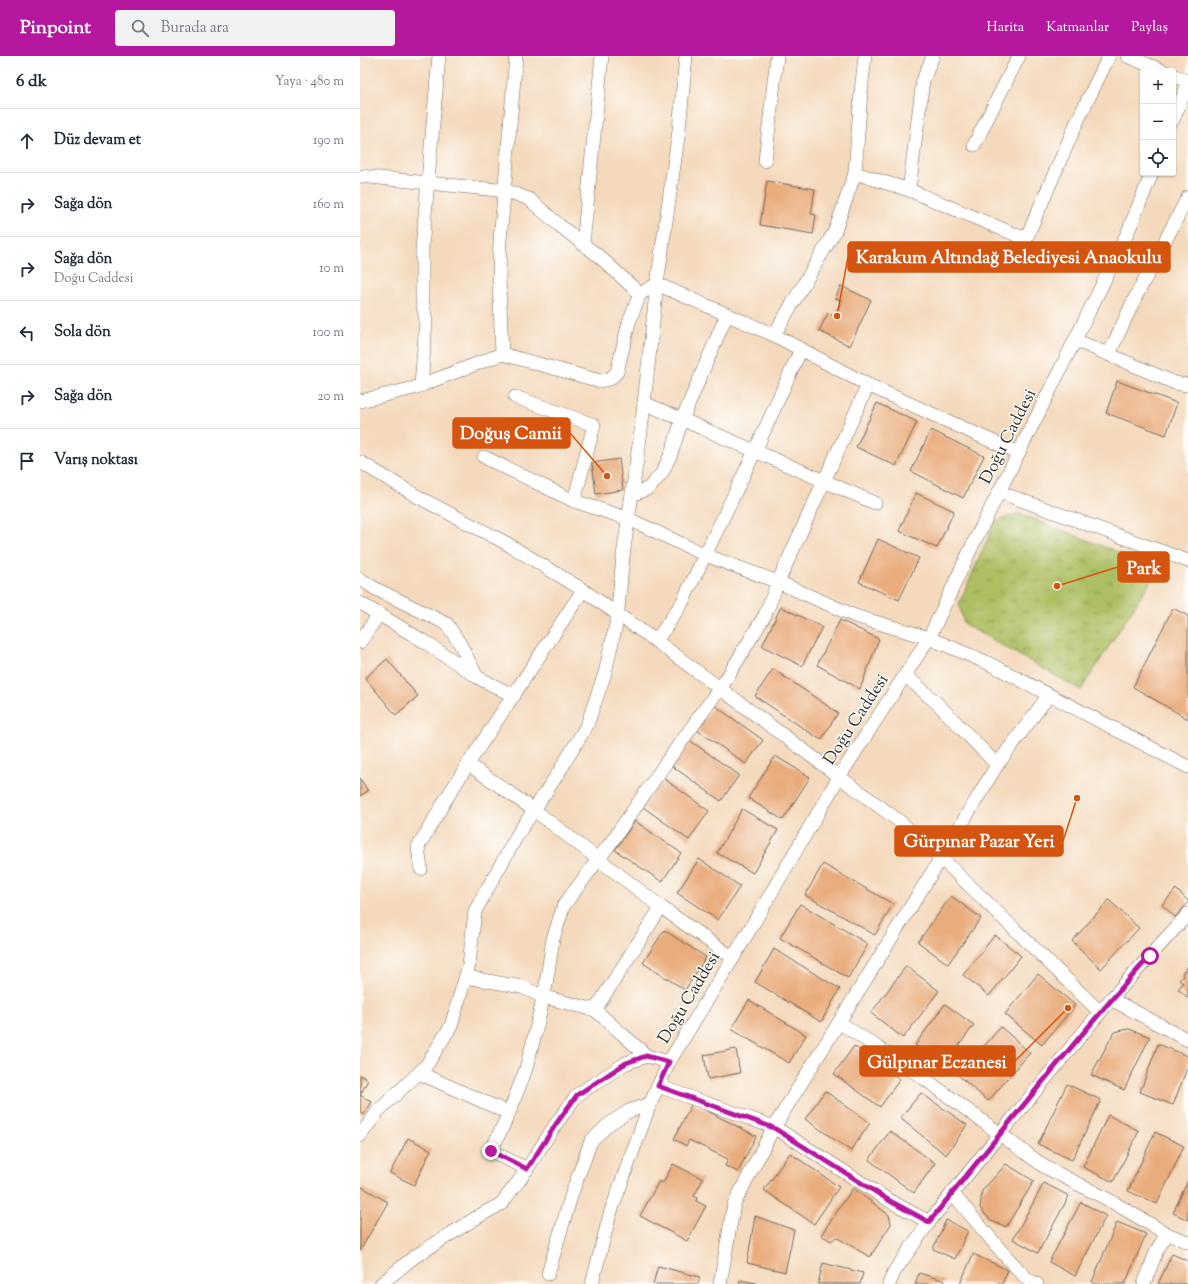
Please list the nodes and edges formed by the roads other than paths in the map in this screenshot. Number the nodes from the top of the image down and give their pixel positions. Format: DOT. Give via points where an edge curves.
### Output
graph roads {
  1 [pos="439,56"];
  2 [pos="516,56"];
  3 [pos="602,56"];
  4 [pos="686,56"];
  5 [pos="777,56"];
  6 [pos="866,56"];
  7 [pos="933,56"];
  8 [pos="1019,56"];
  9 [pos="1109,56"];
  10 [pos="1128,56"];
  11 [pos="1156,68"];
  12 [pos="1176,77"];
  13 [pos="1188,83"];
  14 [pos="1176,113"];
  15 [pos="974,144"];
  16 [pos="765,161"];
  17 [pos="855,173"];
  18 [pos="360,176"];
  19 [pos="1151,176"];
  20 [pos="428,183"];
  21 [pos="909,190"];
  22 [pos="504,191"];
  23 [pos="1188,197"];
  24 [pos="583,244"];
  25 [pos="657,284"];
  26 [pos="640,294"];
  27 [pos="727,314"];
  28 [pos="774,335"];
  29 [pos="1075,340"];
  30 [pos="801,349"];
  31 [pos="502,354"];
  32 [pos="1109,354"];
  33 [pos="868,384"];
  34 [pos="1188,385"];
  35 [pos="421,386"];
  36 [pos="515,397"];
  37 [pos="360,401"];
  38 [pos="644,403"];
  39 [pos="682,420"];
  40 [pos="755,451"];
  41 [pos="1018,453"];
  42 [pos="484,457"];
  43 [pos="360,462"];
  44 [pos="824,481"];
  45 [pos="999,492"];
  46 [pos="632,495"];
  47 [pos="574,501"];
  48 [pos="875,503"];
  49 [pos="629,519"];
  50 [pos="705,554"];
  51 [pos="1188,561"];
  52 [pos="360,578"];
  53 [pos="778,582"];
  54 [pos="583,590"];
  55 [pos="360,603"];
  56 [pos="379,614"];
  57 [pos="617,614"];
  58 [pos="929,638"];
  59 [pos="656,641"];
  60 [pos="360,642"];
  61 [pos="905,675"];
  62 [pos="477,677"];
  63 [pos="720,689"];
  64 [pos="1048,695"];
  65 [pos="514,696"];
  66 [pos="468,764"];
  67 [pos="997,766"];
  68 [pos="1188,767"];
  69 [pos="839,777"];
  70 [pos="534,810"];
  71 [pos="941,858"];
  72 [pos="598,860"];
  73 [pos="421,869"];
  74 [pos="661,907"];
  75 [pos="1188,914"];
  76 [pos="733,958"];
  77 [pos="466,977"];
  78 [pos="544,997"];
  79 [pos="1111,999"];
  80 [pos="595,1010"];
  81 [pos="1100,1012"];
  82 [pos="839,1022"];
  83 [pos="1188,1040"];
  84 [pos="646,1056"];
  85 [pos="669,1062"];
  86 [pos="419,1073"];
  87 [pos="658,1086"];
  88 [pos="650,1104"];
  89 [pos="508,1113"];
  90 [pos="774,1128"];
  91 [pos="1000,1134"];
  92 [pos="360,1136"];
  93 [pos="527,1169"];
  94 [pos="952,1193"];
  95 [pos="929,1222"];
  96 [pos="1167,1234"];
  97 [pos="1188,1242"];
  98 [pos="548,1274"];
  99 [pos="1031,1283"];
  100 [pos="382,1284"];
  101 [pos="592,1284"];
  102 [pos="720,1284"];
  103 [pos="889,1284"];
  104 [pos="1144,1284"];
  1 -- 20 [label="street"];
  2 -- 22 [label="street"];
  3 -- 24 [label="street"];
  4 -- 25 [label="street" via="679,130"];
  5 -- 16 [label="street"];
  6 -- 17 [label="street"];
  7 -- 21 [label="street" via="923,80"];
  8 -- 15 [label="street"];
  9 -- 21 [label="street" via="1026,239"];
  10 -- 11 [label="street"];
  12 -- 13 [label="street"];
  13 -- 14 [label="street"];
  17 -- 21 [label="street"];
  17 -- 28 [label="street" via="835,231"];
  18 -- 20 [label="street"];
  19 -- 29 [label="street, Doğu Caddesi"];
  20 -- 22 [label="street"];
  20 -- 35 [label="street" via="422,249 422,299 426,321"];
  22 -- 24 [label="street" via="529,199"];
  22 -- 31 [label="street" via="498,279"];
  23 -- 32 [label="street"];
  24 -- 26 [label="street"];
  25 -- 26 [label="street"];
  25 -- 27 [label="street"];
  25 -- 38 [label="street"];
  26 -- 31 [label="street" via="629,322 617,372 610,379 600,381"];
  27 -- 28 [label="street"];
  27 -- 39 [label="street"];
  28 -- 30 [label="street"];
  29 -- 32 [label="street"];
  29 -- 41 [label="street, Doğu Caddesi"];
  30 -- 33 [label="street"];
  30 -- 40 [label="street"];
  31 -- 35 [label="street"];
  32 -- 34 [label="street" via="1175,383"];
  33 -- 41 [label="street"];
  33 -- 44 [label="street"];
  35 -- 37 [label="street"];
  36 -- 47 [label="street" via="594,425"];
  38 -- 39 [label="street"];
  38 -- 46 [label="street"];
  39 -- 40 [label="street"];
  39 -- 46 [label="street" via="662,474 649,488"];
  40 -- 44 [label="street"];
  40 -- 50 [label="street"];
  41 -- 45 [label="street, Doğu Caddesi"];
  42 -- 47 [label="street"];
  43 -- 54 [label="street" via="420,498 506,543"];
  44 -- 48 [label="street"];
  44 -- 53 [label="street"];
  45 -- 51 [label="street"];
  45 -- 58 [label="street, Doğu Caddesi"];
  46 -- 49 [label="street"];
  47 -- 49 [label="street"];
  49 -- 50 [label="street"];
  49 -- 57 [label="street"];
  50 -- 53 [label="street"];
  50 -- 59 [label="street" via="682,603"];
  52 -- 62 [label="street" via="376,589 447,624"];
  53 -- 58 [label="street" via="855,616"];
  53 -- 63 [label="street" via="765,614"];
  54 -- 57 [label="street"];
  54 -- 65 [label="street"];
  55 -- 56 [label="street"];
  56 -- 60 [label="street"];
  56 -- 62 [label="street"];
  57 -- 59 [label="street"];
  57 -- 70 [label="street" via="605,673 587,725"];
  58 -- 61 [label="street, Doğu Caddesi"];
  58 -- 64 [label="street" via="988,663"];
  59 -- 63 [label="street"];
  61 -- 67 [label="street" via="938,704"];
  61 -- 69 [label="street, Doğu Caddesi"];
  62 -- 65 [label="street"];
  63 -- 69 [label="street"];
  63 -- 72 [label="street"];
  64 -- 67 [label="street"];
  64 -- 68 [label="street"];
  65 -- 66 [label="street"];
  66 -- 70 [label="street"];
  66 -- 73 [label="street" via="418,847"];
  67 -- 71 [label="street"];
  69 -- 71 [label="street" via="899,821"];
  69 -- 76 [label="street, Doğu Caddesi"];
  70 -- 72 [label="street"];
  70 -- 77 [label="street" via="475,910"];
  71 -- 81 [label="street"];
  71 -- 82 [label="street"];
  72 -- 74 [label="street"];
  72 -- 78 [label="street" via="564,905 553,938"];
  74 -- 76 [label="street"];
  74 -- 80 [label="street"];
  75 -- 79 [label="street"];
  76 -- 85 [label="street, Doğu Caddesi"];
  77 -- 78 [label="street" via="522,987"];
  77 -- 86 [label="street" via="451,1026"];
  78 -- 80 [label="street"];
  78 -- 89 [label="street" via="526,1069"];
  79 -- 81 [label="street"];
  79 -- 83 [label="street"];
  80 -- 84 [label="street"];
  81 -- 91 [label="street"];
  82 -- 90 [label="street"];
  82 -- 91 [label="street" via="925,1079"];
  84 -- 85 [label="street"];
  84 -- 93 [label="street" via="626,1063 577,1095"];
  85 -- 87 [label="street, Doğu Caddesi"];
  86 -- 89 [label="street"];
  86 -- 92 [label="street" via="378,1111"];
  87 -- 88 [label="street, Doğu Caddesi"];
  87 -- 90 [label="street"];
  88 -- 98 [label="street" via="629,1111 609,1124 592,1141 572,1193"];
  88 -- 101 [label="street, Doğu Caddesi" via="610,1214"];
  89 -- 93 [label="street" via="491,1151"];
  90 -- 95 [label="street" via="890,1201"];
  90 -- 102 [label="street" via="734,1204"];
  91 -- 94 [label="street"];
  91 -- 96 [label="street" via="1045,1168"];
  93 -- 100 [label="street" via="501,1204 414,1257"];
  94 -- 95 [label="street"];
  94 -- 99 [label="street"];
  95 -- 103 [label="street" via="894,1272"];
  96 -- 97 [label="street"];
  96 -- 104 [label="street"];
}
